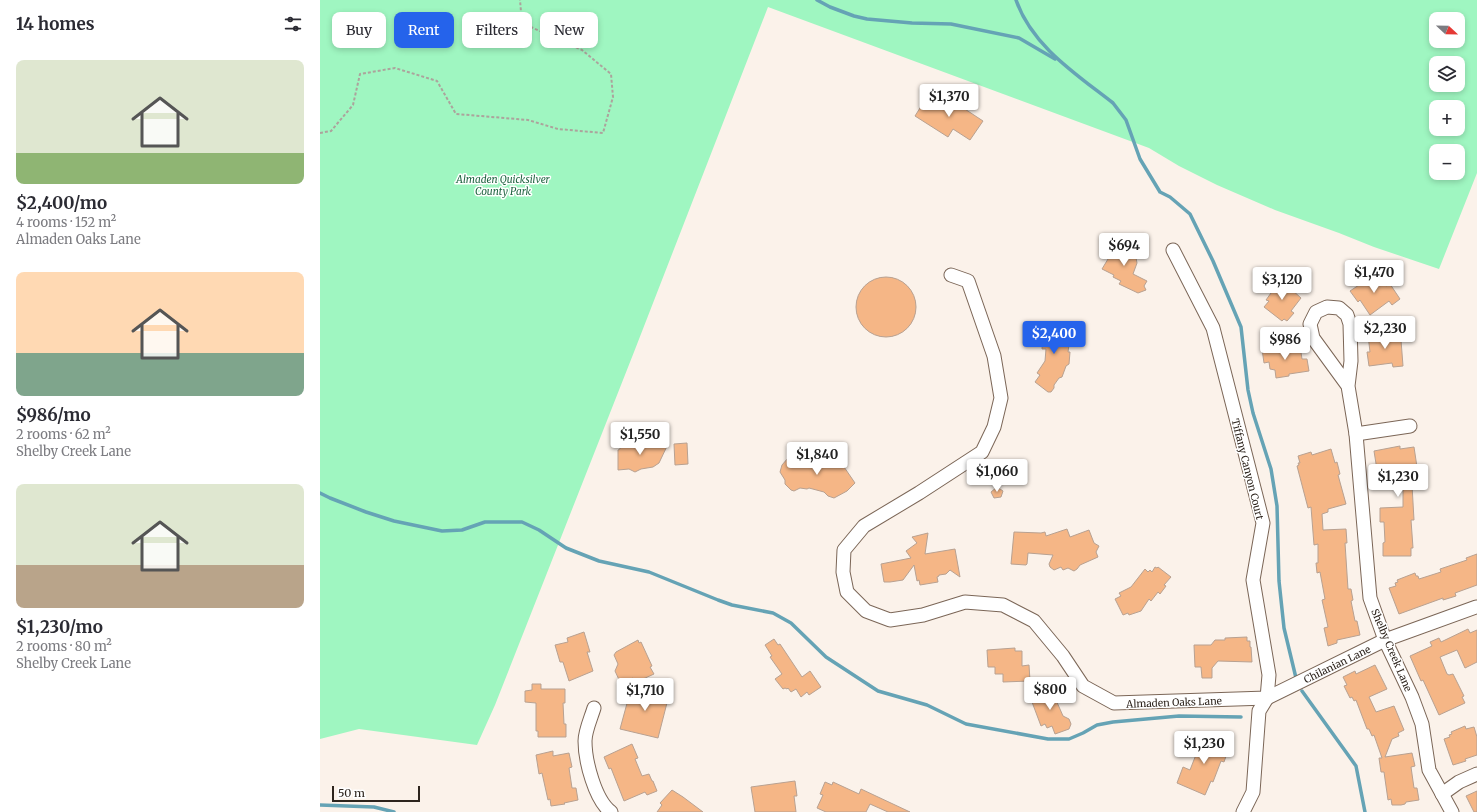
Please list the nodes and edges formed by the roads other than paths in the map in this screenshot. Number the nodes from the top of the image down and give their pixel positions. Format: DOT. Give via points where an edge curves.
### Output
graph roads {
  1 [pos="1173,250"];
  2 [pos="952,275"];
  3 [pos="1348,386"];
  4 [pos="1410,426"];
  5 [pos="1356,434"];
  6 [pos="1476,607"];
  7 [pos="1385,640"];
  8 [pos="1267,698"];
  9 [pos="594,708"];
  10 [pos="1477,774"];
  11 [pos="1442,794"];
  12 [pos="611,812"];
  13 [pos="1244,812"];
  14 [pos="1452,812"];
  1 -- 8 [label="street, Tiffany Canyon Court" via="1213,328 1263,523 1253,580 1269,675"];
  2 -- 8 [label="street, Almaden Oaks Lane" via="968,281 994,356 1001,398 994,427 982,452 864,526 844,550 843,572 847,592 866,611 890,620 923,615 965,602 1003,605 1034,621 1063,656 1083,686 1114,703"];
  3 -- 3 [label="street, Shelby Creek Lane" via="1351,361 1350,324 1347,315 1338,308 1327,307 1316,312 1310,324 1313,338"];
  3 -- 5 [label="street, Shelby Creek Lane"];
  4 -- 5 [label="street"];
  5 -- 7 [label="street, Shelby Creek Lane" via="1370,598"];
  6 -- 7 [label="street, Chilanian Lane"];
  7 -- 8 [label="street, Chilanian Lane"];
  7 -- 11 [label="street, Shelby Creek Lane" via="1422,724 1429,770"];
  8 -- 13 [label="street" via="1259,711 1253,792"];
  9 -- 12 [label="street" via="585,741 591,780 604,808"];
  10 -- 11 [label="street"];
  11 -- 14 [label="street, Shelby Creek Lane"];
}
